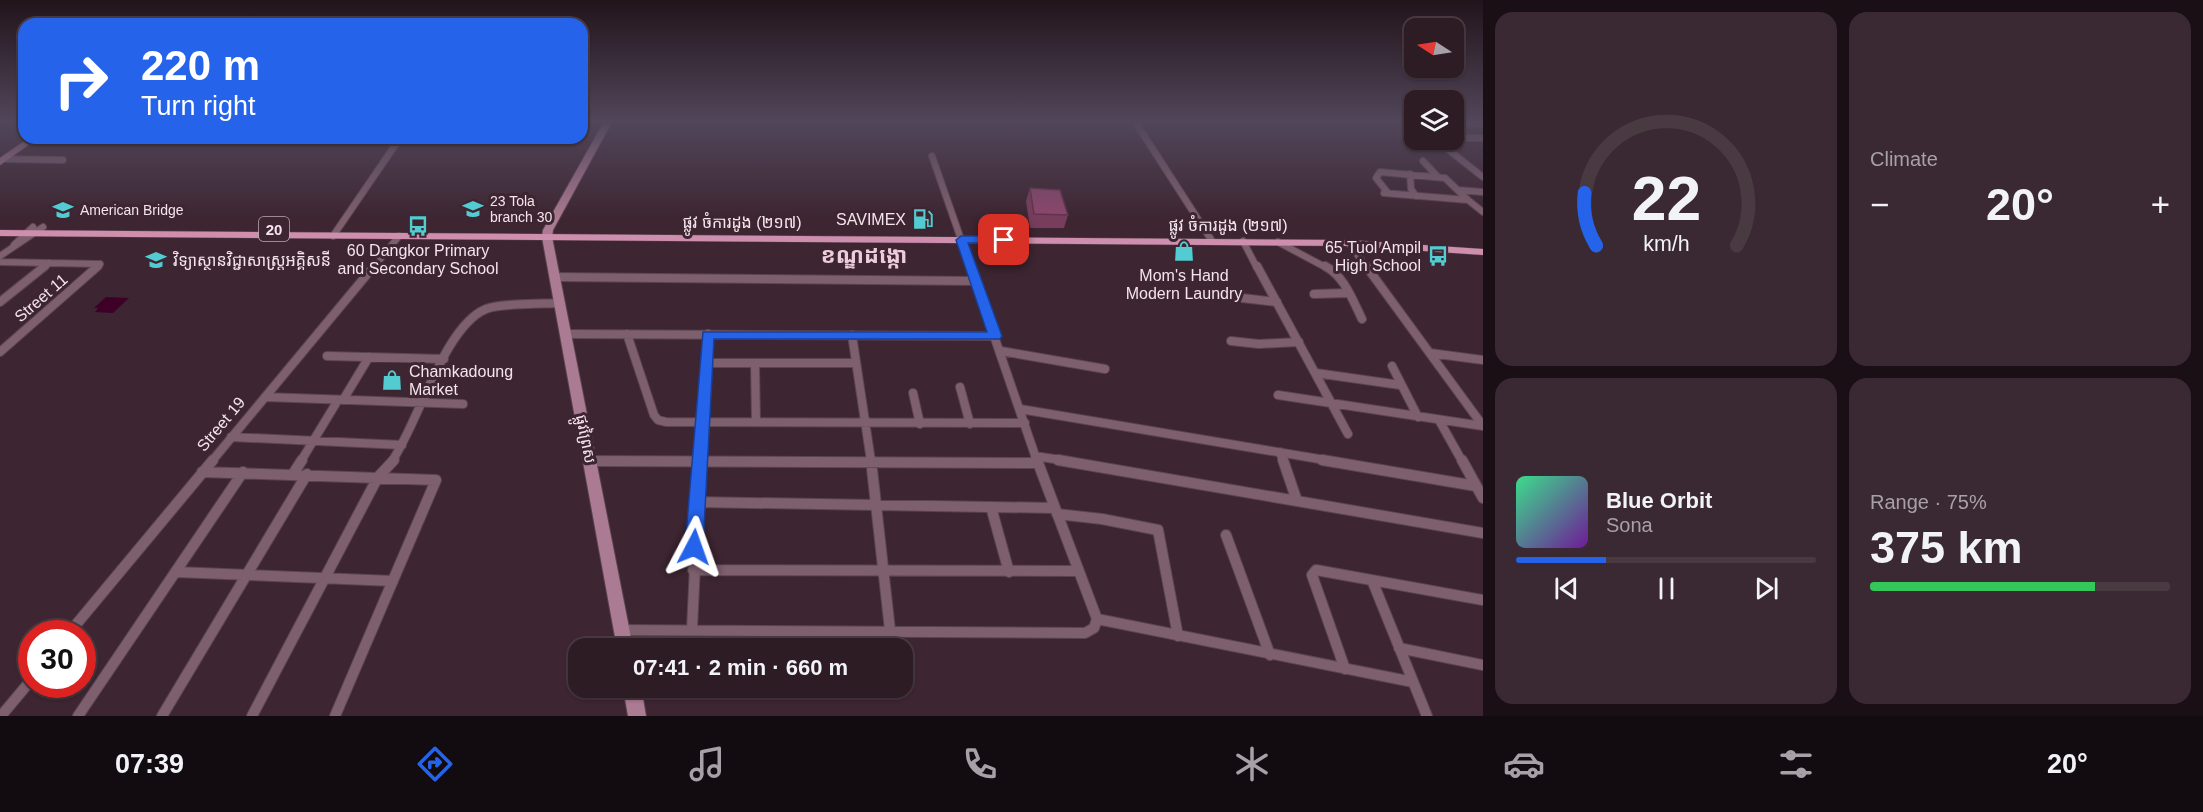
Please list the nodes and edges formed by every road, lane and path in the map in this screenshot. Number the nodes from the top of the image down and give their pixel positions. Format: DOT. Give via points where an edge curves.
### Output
graph roads {
  1 [pos="389,153"];
  2 [pos="591,153"];
  3 [pos="1156,153"];
  4 [pos="1453,153"];
  5 [pos="932,156"];
  6 [pos="63,159"];
  7 [pos="2,160"];
  8 [pos="1423,161"];
  9 [pos="1410,174"];
  10 [pos="1439,177"];
  11 [pos="1483,177"];
  12 [pos="1458,190"];
  13 [pos="1483,192"];
  14 [pos="1416,196"];
  15 [pos="1468,200"];
  16 [pos="1483,212"];
  17 [pos="0,227"];
  18 [pos="35,230"];
  19 [pos="335,232"];
  20 [pos="0,233"];
  21 [pos="548,234"];
  22 [pos="399,236"];
  23 [pos="960,236"];
  24 [pos="1210,238"];
  25 [pos="1243,241"];
  26 [pos="1278,242"];
  27 [pos="1349,243"];
  28 [pos="1443,246"];
  29 [pos="1483,246"];
  30 [pos="1483,252"];
  31 [pos="0,256"];
  32 [pos="0,262"];
  33 [pos="49,263"];
  34 [pos="555,277"];
  35 [pos="976,281"];
  36 [pos="1349,293"];
  37 [pos="1314,294"];
  38 [pos="1242,298"];
  39 [pos="0,302"];
  40 [pos="1277,302"];
  41 [pos="560,303"];
  42 [pos="1362,319"];
  43 [pos="565,334"];
  44 [pos="627,334"];
  45 [pos="708,334"];
  46 [pos="852,335"];
  47 [pos="996,336"];
  48 [pos="1231,341"];
  49 [pos="0,342"];
  50 [pos="1299,342"];
  51 [pos="10,343"];
  52 [pos="1001,351"];
  53 [pos="0,352"];
  54 [pos="1430,353"];
  55 [pos="327,356"];
  56 [pos="369,357"];
  57 [pos="444,359"];
  58 [pos="1483,360"];
  59 [pos="705,363"];
  60 [pos="755,363"];
  61 [pos="855,363"];
  62 [pos="1392,366"];
  63 [pos="1105,369"];
  64 [pos="1316,373"];
  65 [pos="1400,385"];
  66 [pos="960,387"];
  67 [pos="913,393"];
  68 [pos="1278,395"];
  69 [pos="265,397"];
  70 [pos="341,400"];
  71 [pos="423,403"];
  72 [pos="1333,403"];
  73 [pos="463,404"];
  74 [pos="1020,410"];
  75 [pos="1418,417"];
  76 [pos="1439,420"];
  77 [pos="702,422"];
  78 [pos="756,422"];
  79 [pos="865,423"];
  80 [pos="1025,423"];
  81 [pos="920,424"];
  82 [pos="970,424"];
  83 [pos="1483,426"];
  84 [pos="1348,434"];
  85 [pos="231,437"];
  86 [pos="313,441"];
  87 [pos="402,445"];
  88 [pos="1280,452"];
  89 [pos="1037,459"];
  90 [pos="591,461"];
  91 [pos="699,461"];
  92 [pos="871,462"];
  93 [pos="202,472"];
  94 [pos="243,472"];
  95 [pos="293,474"];
  96 [pos="307,474"];
  97 [pos="378,477"];
  98 [pos="1476,486"];
  99 [pos="1483,498"];
  100 [pos="1297,501"];
  101 [pos="697,502"];
  102 [pos="876,506"];
  103 [pos="991,507"];
  104 [pos="1055,511"];
  105 [pos="1483,533"];
  106 [pos="1226,535"];
  107 [pos="693,570"];
  108 [pos="1078,571"];
  109 [pos="176,572"];
  110 [pos="883,572"];
  111 [pos="1009,572"];
  112 [pos="246,575"];
  113 [pos="325,578"];
  114 [pos="1372,580"];
  115 [pos="393,581"];
  116 [pos="1483,600"];
  117 [pos="1097,619"];
  118 [pos="80,620"];
  119 [pos="692,629"];
  120 [pos="621,630"];
  121 [pos="890,630"];
  122 [pos="1178,636"];
  123 [pos="623,638"];
  124 [pos="1399,648"];
  125 [pos="1270,655"];
  126 [pos="1483,665"];
  127 [pos="1345,669"];
  128 [pos="1413,682"];
  129 [pos="18,696"];
  130 [pos="634,698"];
  131 [pos="1,716"];
  132 [pos="78,716"];
  133 [pos="162,716"];
  134 [pos="252,716"];
  135 [pos="335,716"];
  136 [pos="637,716"];
  137 [pos="1427,716"];
  1 -- 19 [label="street"];
  2 -- 21 [label="main road"];
  3 -- 24 [label="street"];
  4 -- 11 [label="street"];
  5 -- 23 [label="street"];
  6 -- 7 [label="street"];
  8 -- 10 [label="street"];
  9 -- 10 [label="street"];
  9 -- 14 [label="street"];
  9 -- 14 [label="street" via="1378,173 1376,178 1385,193"];
  10 -- 12 [label="street"];
  12 -- 13 [label="street"];
  12 -- 15 [label="street"];
  14 -- 15 [label="street"];
  15 -- 16 [label="street"];
  17 -- 18 [label="main road, ផ្លូវ ចំការដូង (២១៧) / 20"];
  18 -- 19 [label="main road, ផ្លូវ ចំការដូង (២១៧) / 20"];
  18 -- 20 [label="main road, ផ្លូវ ចំការដូង (២១៧) / 20"];
  18 -- 31 [label="street"];
  19 -- 21 [label="main road, ផ្លូវ ចំការដូង (២១៧) / 20"];
  19 -- 22 [label="main road, ផ្លូវ ចំការដូង (២១៧) / 20"];
  21 -- 22 [label="main road, ផ្លូវ ចំការដូង (២១៧) / 20"];
  21 -- 23 [label="main road, ផ្លូវ ចំការដូង (២១៧) / 20"];
  21 -- 34 [label="main road, ផ្លូវព្រៃស"];
  22 -- 69 [label="street, Street 19"];
  23 -- 24 [label="main road, ផ្លូវ ចំការដូង (២១៧) / 20"];
  23 -- 35 [label="street"];
  24 -- 25 [label="main road, ផ្លូវ ចំការដូង (២១៧) / 20"];
  24 -- 28 [label="main road, ផ្លូវ ចំការដូង (២១៧) / 20" via="1351,237"];
  25 -- 26 [label="main road, ផ្លូវ ចំការដូង (២១៧) / 20"];
  25 -- 40 [label="street"];
  26 -- 27 [label="main road, ផ្លូវ ចំការដូង (២១៧) / 20"];
  26 -- 36 [label="street" via="1334,271"];
  27 -- 28 [label="main road, ផ្លូវ ចំការដូង (២១៧) / 20"];
  27 -- 54 [label="street"];
  28 -- 29 [label="main road, ផ្លូវ ចំការដូង (២១៧) / 20"];
  28 -- 30 [label="main road, ផ្លូវ ចំការដូង (២១៧) / 20"];
  32 -- 33 [label="street"];
  33 -- 39 [label="street"];
  33 -- 51 [label="street, Street 11" via="100,264"];
  34 -- 35 [label="street"];
  34 -- 41 [label="main road, ផ្លូវព្រៃស"];
  35 -- 47 [label="street"];
  36 -- 37 [label="street"];
  36 -- 42 [label="street"];
  38 -- 40 [label="street"];
  40 -- 50 [label="street"];
  41 -- 43 [label="main road, ផ្លូវព្រៃស"];
  41 -- 57 [label="street" via="478,310"];
  43 -- 44 [label="street"];
  43 -- 90 [label="main road, ផ្លូវព្រៃស"];
  44 -- 45 [label="street"];
  44 -- 77 [label="street" via="658,420"];
  45 -- 46 [label="street"];
  45 -- 59 [label="street"];
  46 -- 47 [label="street"];
  46 -- 61 [label="street"];
  47 -- 52 [label="street"];
  48 -- 50 [label="street" via="1259,345"];
  49 -- 51 [label="street"];
  50 -- 64 [label="street"];
  51 -- 53 [label="street, Street 11"];
  52 -- 63 [label="street"];
  52 -- 74 [label="street"];
  54 -- 58 [label="street"];
  54 -- 83 [label="street"];
  55 -- 56 [label="street"];
  56 -- 57 [label="street"];
  56 -- 70 [label="street"];
  57 -- 71 [label="street"];
  59 -- 60 [label="street"];
  59 -- 77 [label="street"];
  60 -- 61 [label="street"];
  60 -- 78 [label="street"];
  61 -- 79 [label="street"];
  62 -- 65 [label="street"];
  64 -- 65 [label="street"];
  64 -- 72 [label="street"];
  65 -- 75 [label="street"];
  66 -- 82 [label="street"];
  67 -- 81 [label="street"];
  68 -- 72 [label="street"];
  69 -- 70 [label="street"];
  69 -- 85 [label="street, Street 19"];
  70 -- 71 [label="street"];
  70 -- 86 [label="street"];
  71 -- 73 [label="street"];
  71 -- 87 [label="street"];
  72 -- 75 [label="street"];
  72 -- 84 [label="street"];
  74 -- 80 [label="street"];
  74 -- 88 [label="street"];
  75 -- 76 [label="street"];
  76 -- 83 [label="street"];
  76 -- 98 [label="street"];
  77 -- 78 [label="street"];
  77 -- 91 [label="street"];
  78 -- 79 [label="street"];
  79 -- 81 [label="street"];
  79 -- 92 [label="street"];
  80 -- 82 [label="street"];
  80 -- 89 [label="street"];
  81 -- 82 [label="street"];
  85 -- 86 [label="street"];
  85 -- 93 [label="street, Street 19"];
  86 -- 87 [label="street"];
  86 -- 95 [label="street"];
  87 -- 97 [label="street"];
  88 -- 98 [label="street"];
  88 -- 100 [label="street"];
  89 -- 92 [label="street"];
  89 -- 100 [label="street"];
  89 -- 104 [label="street"];
  90 -- 91 [label="street"];
  90 -- 120 [label="main road, ផ្លូវព្រៃស"];
  91 -- 92 [label="street"];
  91 -- 101 [label="street"];
  92 -- 102 [label="street"];
  93 -- 94 [label="street"];
  93 -- 118 [label="street, Street 19"];
  94 -- 95 [label="street"];
  94 -- 109 [label="street"];
  95 -- 96 [label="street"];
  96 -- 97 [label="street"];
  96 -- 112 [label="street"];
  97 -- 113 [label="street"];
  97 -- 115 [label="street" via="436,480"];
  98 -- 99 [label="street"];
  100 -- 105 [label="street"];
  101 -- 102 [label="street"];
  101 -- 107 [label="street"];
  102 -- 103 [label="street"];
  102 -- 110 [label="street"];
  103 -- 104 [label="street"];
  103 -- 111 [label="street"];
  104 -- 108 [label="street"];
  104 -- 122 [label="street" via="1158,530"];
  106 -- 125 [label="street"];
  107 -- 110 [label="street"];
  107 -- 119 [label="street"];
  108 -- 111 [label="street"];
  108 -- 117 [label="street"];
  109 -- 112 [label="street"];
  109 -- 132 [label="street"];
  110 -- 111 [label="street"];
  110 -- 121 [label="street"];
  112 -- 113 [label="street"];
  112 -- 133 [label="street"];
  113 -- 115 [label="street"];
  113 -- 134 [label="street"];
  114 -- 116 [label="street"];
  114 -- 124 [label="street"];
  114 -- 127 [label="street" via="1313,571"];
  115 -- 135 [label="street"];
  117 -- 121 [label="street" via="1094,628 1085,633"];
  117 -- 122 [label="street"];
  119 -- 120 [label="street"];
  119 -- 121 [label="street"];
  120 -- 123 [label="main road, ផ្លូវព្រៃស"];
  122 -- 125 [label="street"];
  124 -- 126 [label="street"];
  124 -- 128 [label="street"];
  125 -- 127 [label="street"];
  127 -- 128 [label="street"];
  128 -- 137 [label="street"];
  129 -- 131 [label="street"];
  130 -- 136 [label="main road"];
}
